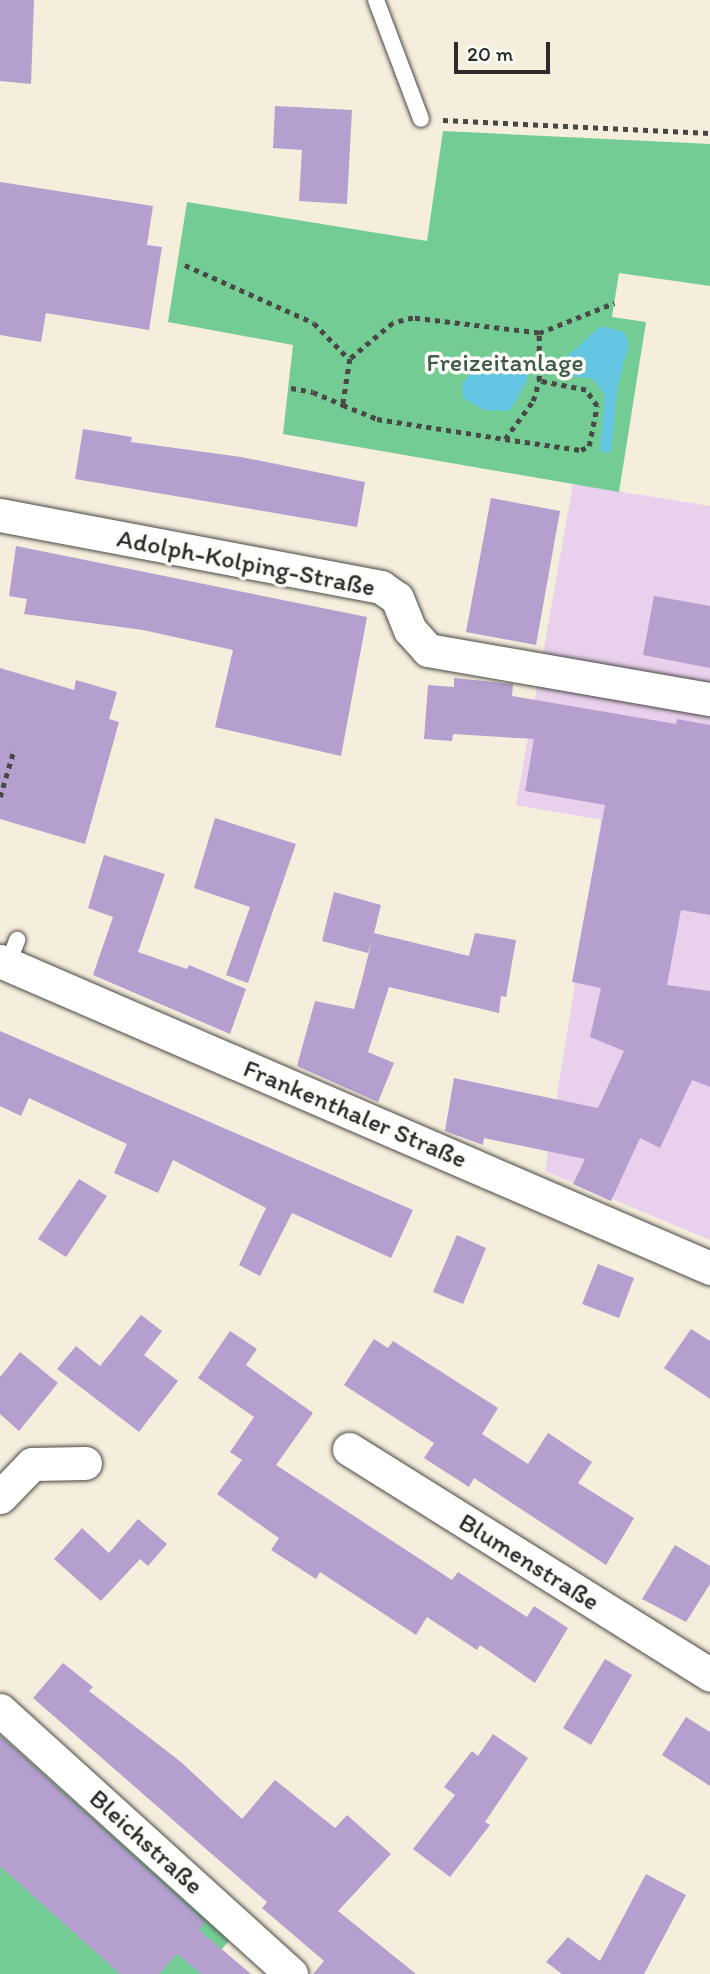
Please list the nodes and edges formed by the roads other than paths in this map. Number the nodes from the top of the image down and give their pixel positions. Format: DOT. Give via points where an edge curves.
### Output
graph roads {
  1 [pos="376,0"];
  2 [pos="421,119"];
  3 [pos="0,515"];
  4 [pos="710,699"];
  5 [pos="8,955"];
  6 [pos="710,1268"];
  7 [pos="349,1449"];
  8 [pos="85,1463"];
  9 [pos="0,1497"];
  10 [pos="710,1675"];
  11 [pos="0,1710"];
  12 [pos="292,1974"];
  1 -- 2 [label="lane"];
  3 -- 4 [label="street, Adolph-Kolping-Straße" via="381,587 397,598 410,630 428,650"];
  5 -- 6 [label="street, Frankenthaler Straße"];
  7 -- 10 [label="street, Blumenstraße"];
  8 -- 9 [label="street" via="32,1464"];
  11 -- 12 [label="street, Bleichstraße"];
}
